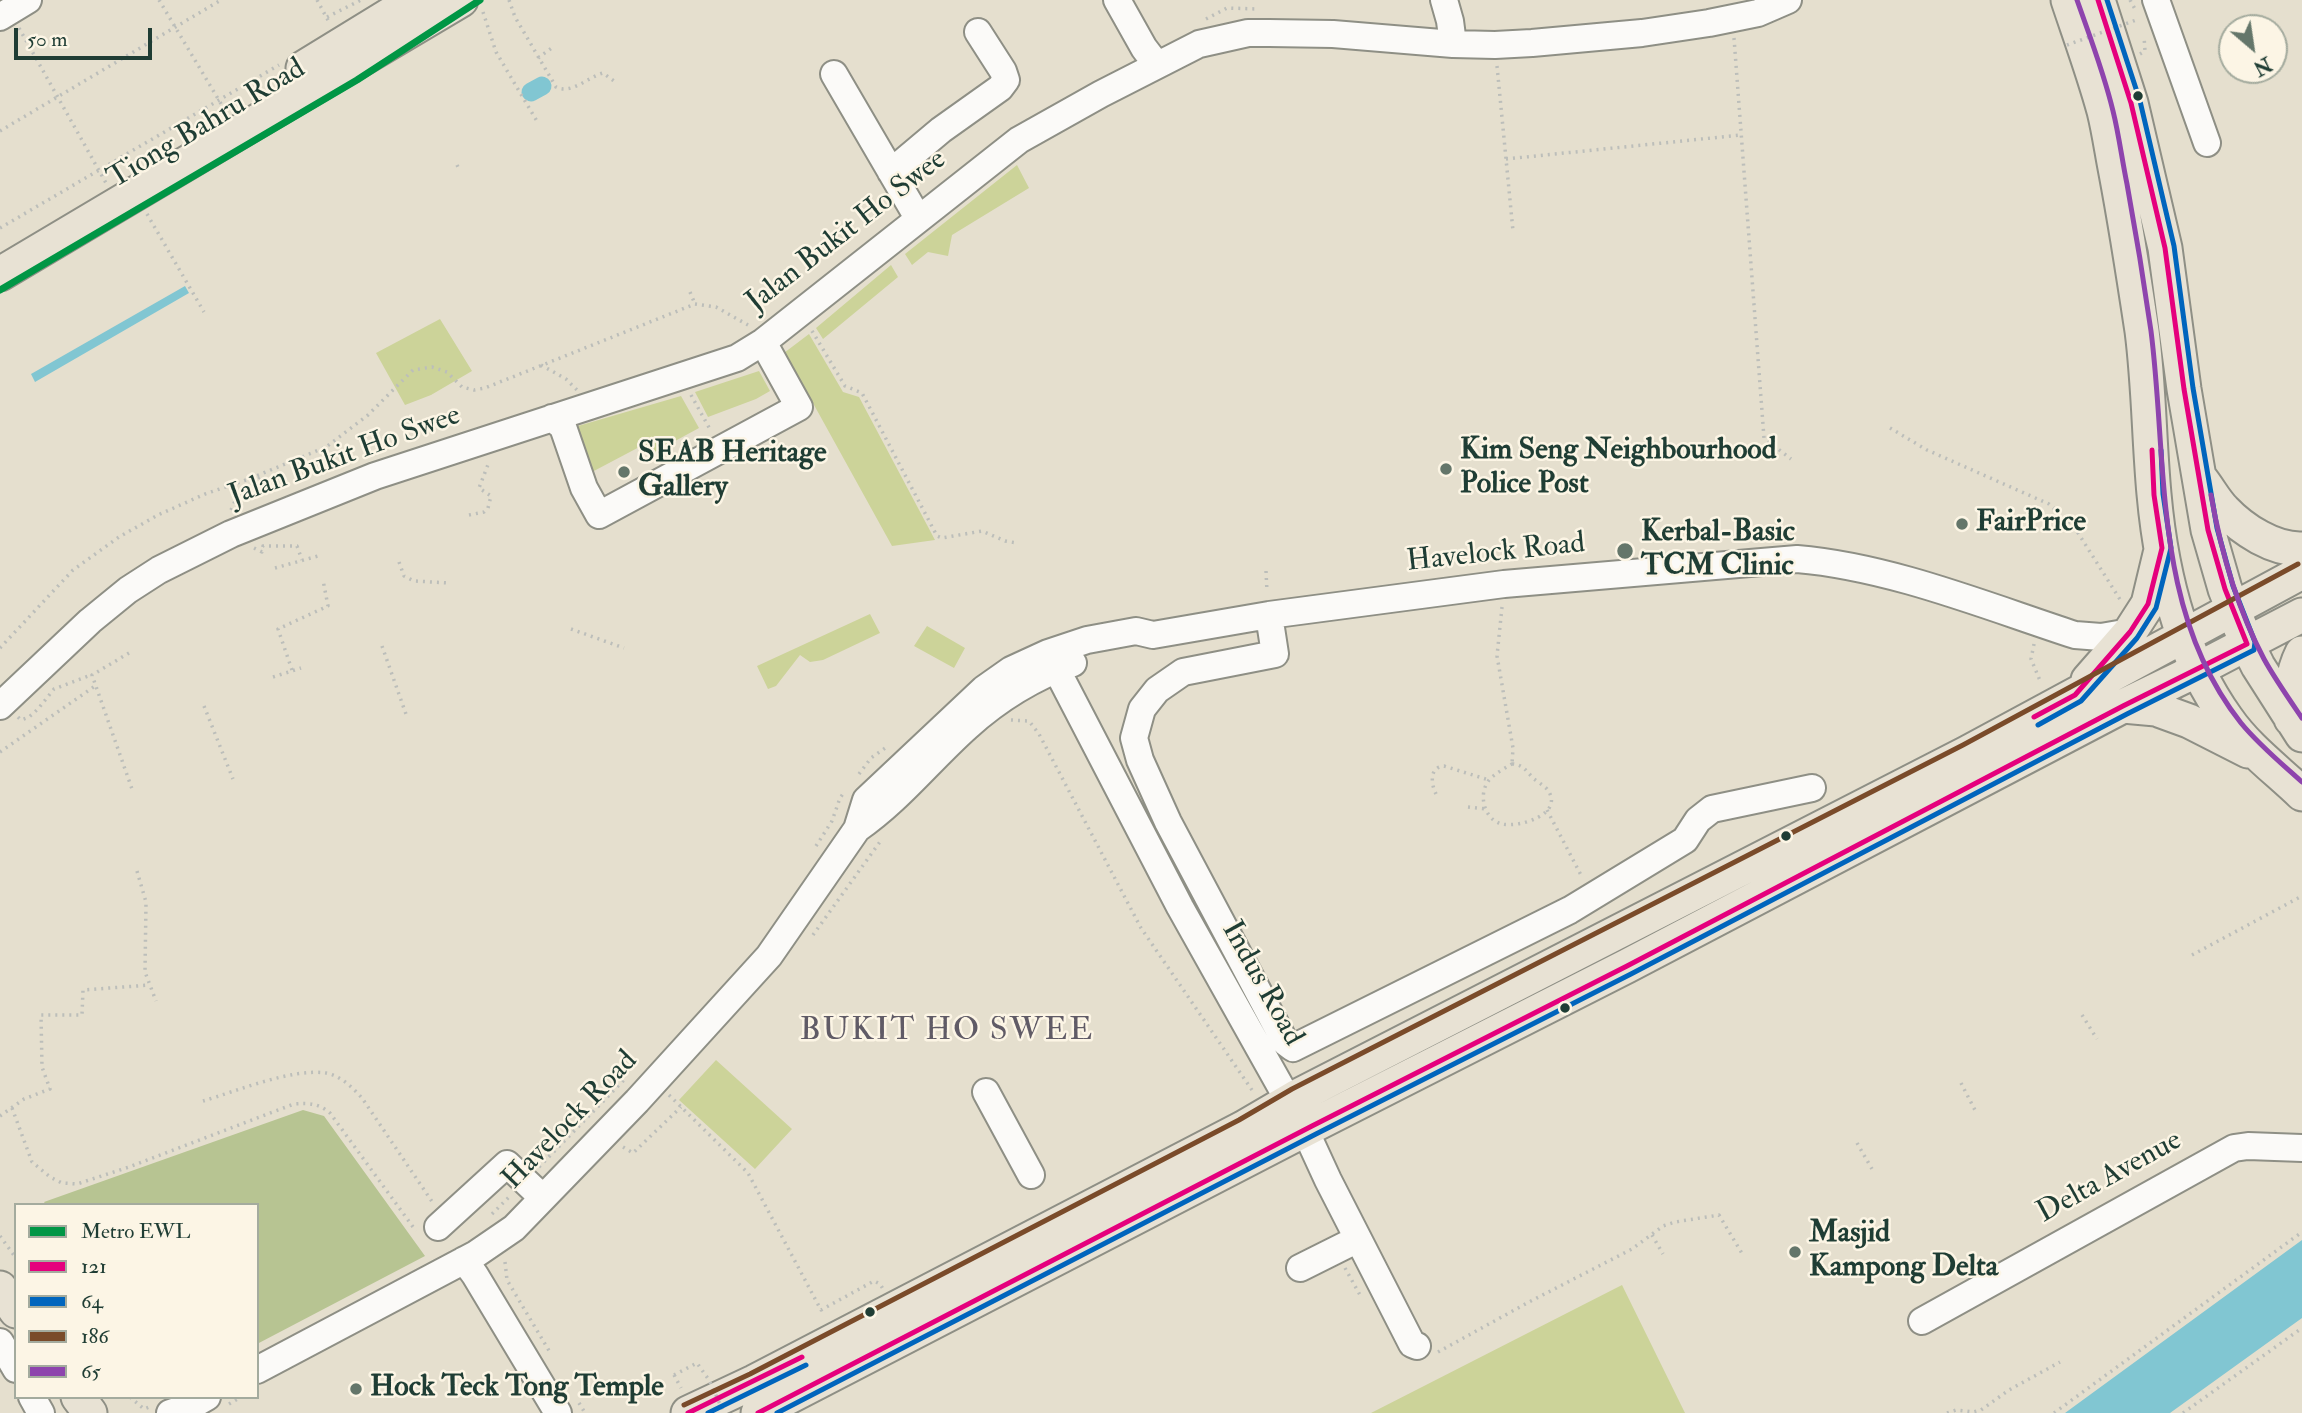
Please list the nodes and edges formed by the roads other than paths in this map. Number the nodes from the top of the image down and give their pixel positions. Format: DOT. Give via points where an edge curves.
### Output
graph roads {
  1 [pos="414,0"];
  2 [pos="1117,0"];
  3 [pos="1444,0"];
  4 [pos="1788,0"];
  5 [pos="2068,0"];
  6 [pos="2098,0"];
  7 [pos="471,4"];
  8 [pos="2147,9"];
  9 [pos="978,33"];
  10 [pos="1453,44"];
  11 [pos="1157,65"];
  12 [pos="834,74"];
  13 [pos="2207,143"];
  14 [pos="891,172"];
  15 [pos="114,183"];
  16 [pos="918,218"];
  17 [pos="0,251"];
  18 [pos="0,274"];
  19 [pos="756,334"];
  20 [pos="552,418"];
  21 [pos="2198,474"];
  22 [pos="2162,548"];
  23 [pos="2302,549"];
  24 [pos="2302,572"];
  25 [pos="1268,605"];
  26 [pos="2233,608"];
  27 [pos="2302,615"];
  28 [pos="2127,619"];
  29 [pos="2184,636"];
  30 [pos="2247,643"];
  31 [pos="2302,653"];
  32 [pos="1052,661"];
  33 [pos="2198,669"];
  34 [pos="2063,702"];
  35 [pos="2123,706"];
  36 [pos="5,709"];
  37 [pos="2297,727"];
  38 [pos="2269,763"];
  39 [pos="1812,788"];
  40 [pos="2302,794"];
  41 [pos="1168,822"];
  42 [pos="1145,838"];
  43 [pos="986,1091"];
  44 [pos="1297,1116"];
  45 [pos="2302,1148"];
  46 [pos="1031,1175"];
  47 [pos="534,1190"];
  48 [pos="434,1227"];
  49 [pos="1347,1245"];
  50 [pos="464,1260"];
  51 [pos="1300,1268"];
  52 [pos="0,1288"];
  53 [pos="14,1308"];
  54 [pos="1922,1321"];
  55 [pos="0,1342"];
  56 [pos="1425,1350"];
  57 [pos="14,1366"];
  58 [pos="259,1369"];
  59 [pos="568,1407"];
  60 [pos="688,1413"];
  61 [pos="758,1413"];
  1 -- 15 [label="main road, Tiong Bahru Road" via="223,107"];
  2 -- 11 [label="street"];
  3 -- 10 [label="street"];
  4 -- 10 [label="street, Jalan Bukit Ho Swee" via="1732,19 1642,33 1495,46"];
  5 -- 22 [label="main road" via="2104,111 2123,213 2142,333"];
  6 -- 21 [label="main road" via="2132,103 2165,248"];
  7 -- 15 [label="main road, Tiong Bahru Road"];
  8 -- 13 [label="street"];
  9 -- 14 [label="street" via="1006,80"];
  10 -- 11 [label="street, Jalan Bukit Ho Swee" via="1333,34 1248,33 1199,44"];
  11 -- 16 [label="street, Jalan Bukit Ho Swee" via="1020,140"];
  12 -- 14 [label="street"];
  14 -- 16 [label="street"];
  15 -- 17 [label="main road, Tiong Bahru Road"];
  15 -- 18 [label="main road, Tiong Bahru Road"];
  16 -- 19 [label="street, Jalan Bukit Ho Swee"];
  19 -- 20 [label="street, Jalan Bukit Ho Swee" via="737,358"];
  19 -- 20 [label="street" via="799,407 599,515 584,488 563,427"];
  20 -- 36 [label="street, Jalan Bukit Ho Swee" via="375,476 231,534 159,570 90,621"];
  21 -- 23 [label="main road" via="2224,510 2257,537"];
  21 -- 26 [label="main road" via="2208,530"];
  22 -- 28 [label="main road" via="2148,604"];
  22 -- 29 [label="main road"];
  24 -- 26 [label="main road"];
  25 -- 28 [label="street, Havelock Road" via="1797,559 1912,582 2075,635 2101,637"];
  25 -- 32 [label="street, Havelock Road" via="1153,635 1138,646 1086,659"];
  25 -- 41 [label="street" via="1275,654 1183,672 1157,690 1142,709 1134,738"];
  26 -- 29 [label="main road"];
  26 -- 30 [label="main road"];
  27 -- 30 [label="main road"];
  28 -- 34 [label="main road"];
  29 -- 33 [label="main road"];
  29 -- 34 [label="main road"];
  30 -- 33 [label="main road"];
  30 -- 37 [label="main road"];
  31 -- 37 [label="main road" via="2291,688"];
  32 -- 42 [label="street, Indus Road"];
  32 -- 47 [label="street, Havelock Road" via="968,726 884,810 857,829 769,956 637,1101"];
  33 -- 35 [label="main road"];
  33 -- 38 [label="main road" via="2228,721"];
  34 -- 44 [label="main road"];
  35 -- 38 [label="main road" via="2156,709 2189,721"];
  35 -- 44 [label="main road" via="1627,966"];
  38 -- 40 [label="main road"];
  39 -- 41 [label="street" via="1713,809 1685,840 1592,897 1293,1048 1285,1042"];
  41 -- 42 [label="street"];
  42 -- 44 [label="street, Indus Road"];
  43 -- 46 [label="street"];
  44 -- 49 [label="street, Indus Road"];
  44 -- 60 [label="main road"];
  44 -- 61 [label="main road"];
  45 -- 54 [label="street, Delta Avenue" via="2234,1148"];
  47 -- 48 [label="street" via="507,1164"];
  47 -- 50 [label="street, Havelock Road" via="513,1228"];
  49 -- 51 [label="street"];
  49 -- 56 [label="street, Indus Road" via="1412,1344"];
  50 -- 58 [label="street, Havelock Road"];
  50 -- 59 [label="street"];
  52 -- 53 [label="main road"];
  55 -- 57 [label="street"];
}
